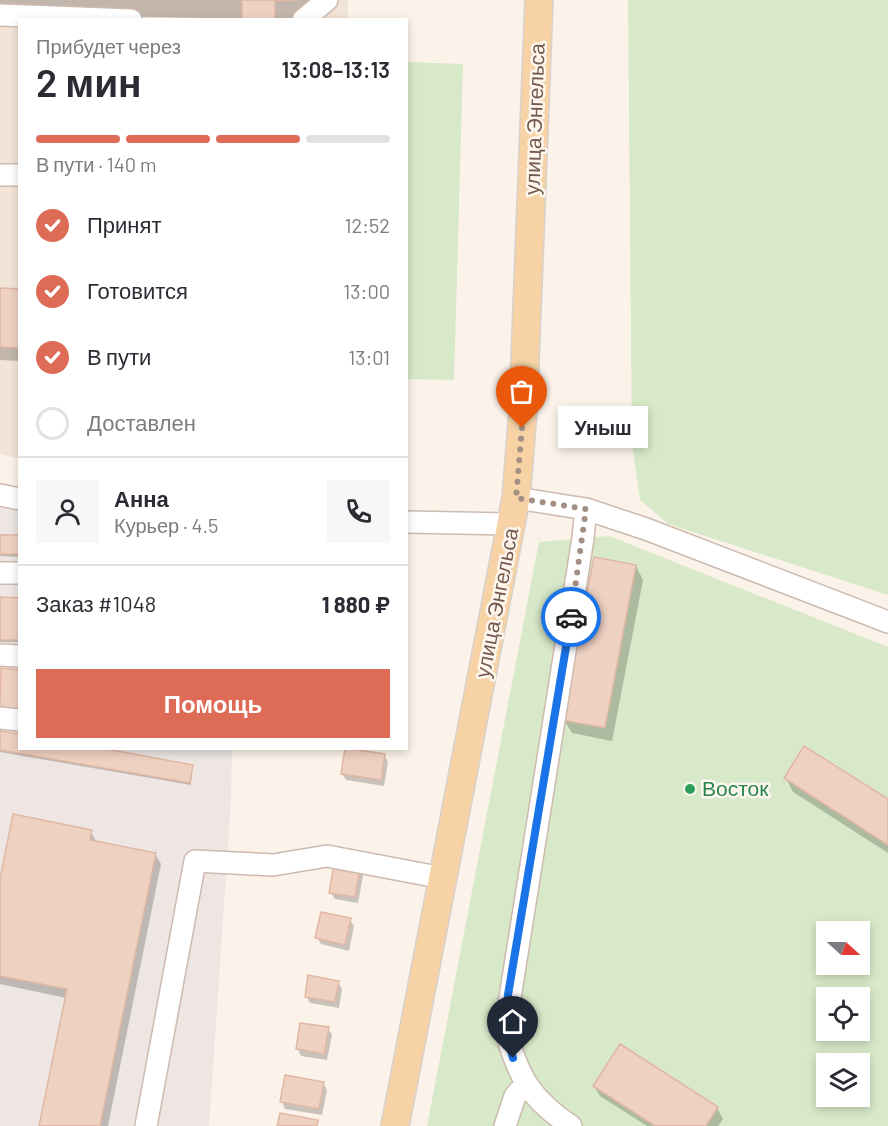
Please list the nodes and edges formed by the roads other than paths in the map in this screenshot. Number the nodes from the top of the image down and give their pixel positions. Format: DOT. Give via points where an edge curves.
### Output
graph roads {
  1 [pos="327,0"];
  2 [pos="539,0"];
  3 [pos="0,15"];
  4 [pos="79,18"];
  5 [pos="307,18"];
  6 [pos="0,175"];
  7 [pos="18,175"];
  8 [pos="0,495"];
  9 [pos="516,498"];
  10 [pos="18,499"];
  11 [pos="586,509"];
  12 [pos="408,522"];
  13 [pos="512,524"];
  14 [pos="0,573"];
  15 [pos="18,573"];
  16 [pos="888,622"];
  17 [pos="0,655"];
  18 [pos="18,656"];
  19 [pos="0,718"];
  20 [pos="18,720"];
  21 [pos="443,878"];
  22 [pos="525,1084"];
  23 [pos="146,1126"];
  24 [pos="395,1126"];
  25 [pos="505,1126"];
  26 [pos="572,1126"];
  1 -- 5 [label="street"];
  2 -- 9 [label="main road, улица Энгельса"];
  3 -- 4 [label="street"];
  6 -- 7 [label="street"];
  8 -- 10 [label="street"];
  9 -- 11 [label="street"];
  9 -- 13 [label="main road, улица Энгельса"];
  11 -- 16 [label="street"];
  11 -- 22 [label="street" via="506,1017 505,1029 513,1058"];
  12 -- 13 [label="street"];
  13 -- 21 [label="main road, улица Энгельса"];
  14 -- 15 [label="street"];
  17 -- 18 [label="street"];
  19 -- 20 [label="street"];
  21 -- 23 [label="street" via="327,856 273,865 195,861"];
  21 -- 24 [label="main road, улица Энгельса"];
  22 -- 25 [label="street" via="515,1096"];
  22 -- 26 [label="street" via="547,1111"];
}
